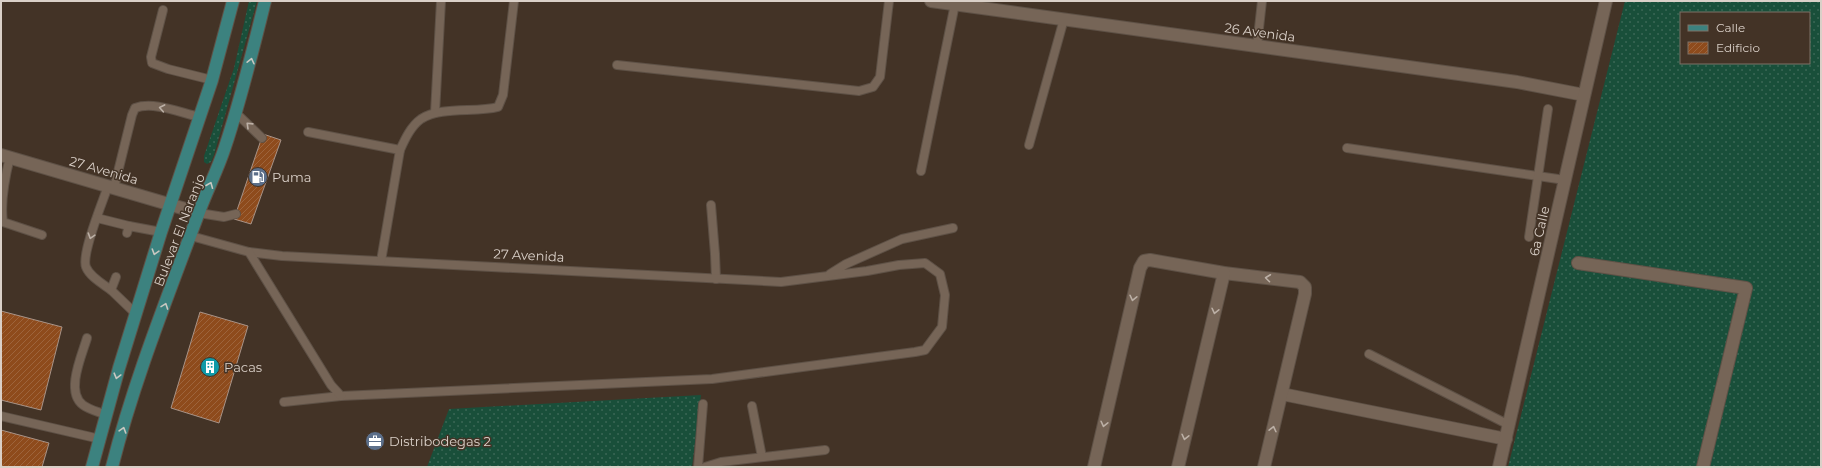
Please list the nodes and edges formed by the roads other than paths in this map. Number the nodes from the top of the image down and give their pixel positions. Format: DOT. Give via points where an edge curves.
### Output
graph roads {
  1 [pos="233,1"];
  2 [pos="265,1"];
  3 [pos="441,1"];
  4 [pos="514,1"];
  5 [pos="889,1"];
  6 [pos="931,1"];
  7 [pos="1262,1"];
  8 [pos="1606,1"];
  9 [pos="955,4"];
  10 [pos="163,10"];
  11 [pos="1064,19"];
  12 [pos="1257,46"];
  13 [pos="617,65"];
  14 [pos="212,80"];
  15 [pos="1584,95"];
  16 [pos="1548,109"];
  17 [pos="236,113"];
  18 [pos="435,113"];
  19 [pos="200,117"];
  20 [pos="308,132"];
  21 [pos="262,138"];
  22 [pos="1029,145"];
  23 [pos="1347,148"];
  24 [pos="400,150"];
  25 [pos="5,156"];
  26 [pos="921,171"];
  27 [pos="1538,176"];
  28 [pos="1565,180"];
  29 [pos="111,187"];
  30 [pos="171,204"];
  31 [pos="711,205"];
  32 [pos="199,213"];
  33 [pos="236,214"];
  34 [pos="97,218"];
  35 [pos="953,228"];
  36 [pos="161,232"];
  37 [pos="42,235"];
  38 [pos="191,236"];
  39 [pos="1529,237"];
  40 [pos="248,252"];
  41 [pos="381,261"];
  42 [pos="1578,263"];
  43 [pos="1224,273"];
  44 [pos="828,276"];
  45 [pos="116,277"];
  46 [pos="716,279"];
  47 [pos="111,290"];
  48 [pos="136,314"];
  49 [pos="87,338"];
  50 [pos="1369,354"];
  51 [pos="1282,394"];
  52 [pos="341,396"];
  53 [pos="284,402"];
  54 [pos="703,404"];
  55 [pos="752,406"];
  56 [pos="106,415"];
  57 [pos="1,416"];
  58 [pos="1509,425"];
  59 [pos="100,439"];
  60 [pos="1506,439"];
  61 [pos="825,450"];
  62 [pos="762,457"];
  63 [pos="92,467"];
  64 [pos="112,467"];
  65 [pos="698,467"];
  66 [pos="705,467"];
  67 [pos="1094,467"];
  68 [pos="1178,467"];
  69 [pos="1264,467"];
  70 [pos="1499,467"];
  71 [pos="1703,467"];
  1 -- 14 [label="main road, Bulevar El Naranjo"];
  17 -- 2 [label="main road, Bulevar El Naranjo, one-way"];
  3 -- 18 [label="lane"];
  4 -- 18 [label="lane" via="502,95 498,107"];
  5 -- 13 [label="lane" via="880,77 873,87 858,91"];
  6 -- 9 [label="street, 26 Avenida"];
  7 -- 12 [label="lane"];
  8 -- 15 [label="street, 6a Calle"];
  9 -- 11 [label="street, 26 Avenida"];
  9 -- 26 [label="lane"];
  10 -- 14 [label="lane" via="151,57 152,64"];
  11 -- 12 [label="street, 26 Avenida"];
  11 -- 22 [label="lane"];
  12 -- 15 [label="street, 26 Avenida" via="1517,82"];
  14 -- 19 [label="main road, Bulevar El Naranjo"];
  15 -- 28 [label="street, 6a Calle"];
  16 -- 27 [label="lane"];
  21 -- 17 [label="lane, one-way"];
  32 -- 17 [label="main road, Bulevar El Naranjo, one-way"];
  18 -- 24 [label="lane" via="421,120 408,134"];
  19 -- 29 [label="lane, one-way" via="149,106 135,108"];
  19 -- 30 [label="main road, Bulevar El Naranjo"];
  20 -- 24 [label="lane"];
  23 -- 27 [label="lane"];
  24 -- 41 [label="lane"];
  25 -- 29 [label="street, 27 Avenida"];
  25 -- 37 [label="lane" via="1,215 3,222"];
  27 -- 28 [label="lane"];
  27 -- 39 [label="lane"];
  28 -- 58 [label="street, 6a Calle"];
  29 -- 30 [label="street, 27 Avenida"];
  29 -- 34 [label="lane"];
  30 -- 32 [label="street, 27 Avenida"];
  30 -- 36 [label="main road, Bulevar El Naranjo"];
  31 -- 46 [label="lane"];
  32 -- 33 [label="lane" via="224,217"];
  32 -- 38 [label="main road, Bulevar El Naranjo"];
  34 -- 36 [label="lane" via="128,229"];
  34 -- 47 [label="lane, one-way" via="86,255 86,266 97,280"];
  35 -- 44 [label="lane" via="902,239 846,264"];
  36 -- 48 [label="main road, Bulevar El Naranjo, one-way"];
  38 -- 40 [label="lane, 27 Avenida"];
  64 -- 38 [label="main road, Bulevar El Naranjo, one-way" via="143,365"];
  40 -- 41 [label="lane, 27 Avenida"];
  40 -- 52 [label="lane" via="331,385"];
  41 -- 46 [label="lane, 27 Avenida"];
  42 -- 71 [label="street" via="1746,288"];
  51 -- 43 [label="street, one-way" via="1305,287 1300,282"];
  43 -- 67 [label="street, one-way" via="1144,261 1140,268"];
  43 -- 68 [label="street, one-way"];
  44 -- 46 [label="lane, 27 Avenida" via="781,282"];
  44 -- 52 [label="lane, 27 Avenida" via="925,263 940,274 945,295 942,327 925,350 712,379"];
  45 -- 47 [label="lane"];
  47 -- 48 [label="lane"];
  48 -- 56 [label="main road, Bulevar El Naranjo, one-way"];
  49 -- 56 [label="lane" via="74,391 82,405"];
  50 -- 58 [label="lane"];
  51 -- 60 [label="street"];
  69 -- 51 [label="street, one-way"];
  52 -- 53 [label="lane, 27 Avenida"];
  54 -- 65 [label="lane"];
  55 -- 62 [label="lane"];
  56 -- 59 [label="main road, Bulevar El Naranjo"];
  57 -- 59 [label="lane"];
  58 -- 60 [label="street, 6a Calle"];
  59 -- 63 [label="main road, Bulevar El Naranjo"];
  60 -- 70 [label="street, 6a Calle"];
  61 -- 62 [label="lane"];
  62 -- 66 [label="lane" via="721,462"];
}
